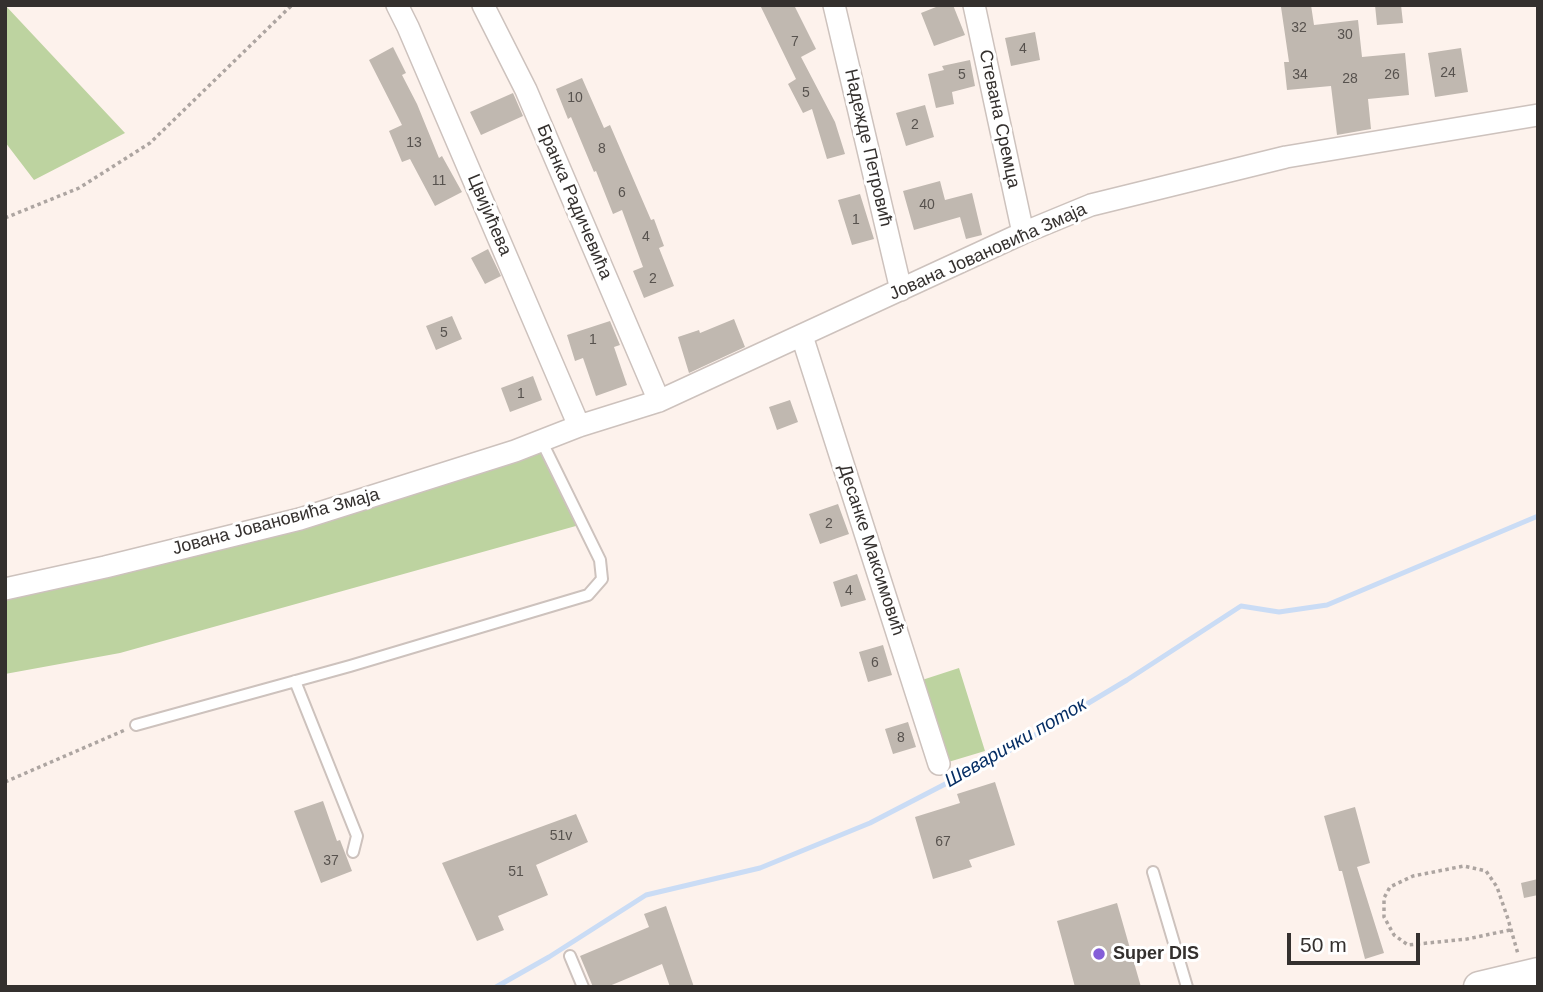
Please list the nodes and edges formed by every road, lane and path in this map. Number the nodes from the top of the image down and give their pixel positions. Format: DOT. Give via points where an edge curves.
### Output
graph roads {
  1 [pos="292,5"];
  2 [pos="397,5"];
  3 [pos="483,5"];
  4 [pos="834,5"];
  5 [pos="974,5"];
  6 [pos="1538,115"];
  7 [pos="5,218"];
  8 [pos="1023,233"];
  9 [pos="901,290"];
  10 [pos="802,336"];
  11 [pos="659,401"];
  12 [pos="579,426"];
  13 [pos="542,442"];
  14 [pos="5,589"];
  15 [pos="295,681"];
  16 [pos="136,725"];
  17 [pos="939,764"];
  18 [pos="5,782"];
  19 [pos="353,852"];
  20 [pos="1153,872"];
  21 [pos="1510,930"];
  22 [pos="570,956"];
  23 [pos="1531,974"];
  24 [pos="583,987"];
  25 [pos="1187,987"];
  26 [pos="1479,987"];
  1 -- 7 [label="path" via="150,143 79,188"];
  2 -- 12 [label="street, Цвијићева"];
  3 -- 11 [label="street, Бранка Радичевића" via="526,90"];
  4 -- 9 [label="street, Надежде Петровић"];
  5 -- 8 [label="street, Стевана Сремца"];
  6 -- 8 [label="street, Јована Јовановића Змаја" via="1260,162 1090,205"];
  8 -- 9 [label="street, Јована Јовановића Змаја"];
  9 -- 10 [label="street, Јована Јовановића Змаја"];
  10 -- 11 [label="street, Јована Јовановића Змаја"];
  10 -- 17 [label="street, Десанке Максимовић"];
  11 -- 12 [label="street, Јована Јовановића Змаја"];
  12 -- 13 [label="street, Јована Јовановића Змаја"];
  13 -- 14 [label="street, Јована Јовановића Змаја" via="300,519"];
  13 -- 15 [label="lane" via="600,560 602,579 595,590"];
  15 -- 16 [label="lane"];
  15 -- 19 [label="lane" via="357,836"];
  16 -- 18 [label="path"];
  20 -- 25 [label="lane"];
  21 -- 21 [label="path" via="1497,887 1486,871 1464,866 1413,876 1391,887 1384,898 1384,917 1394,935 1408,945"];
  21 -- 23 [label="path"];
  22 -- 24 [label="lane"];
  23 -- 26 [label="main road"];
}
